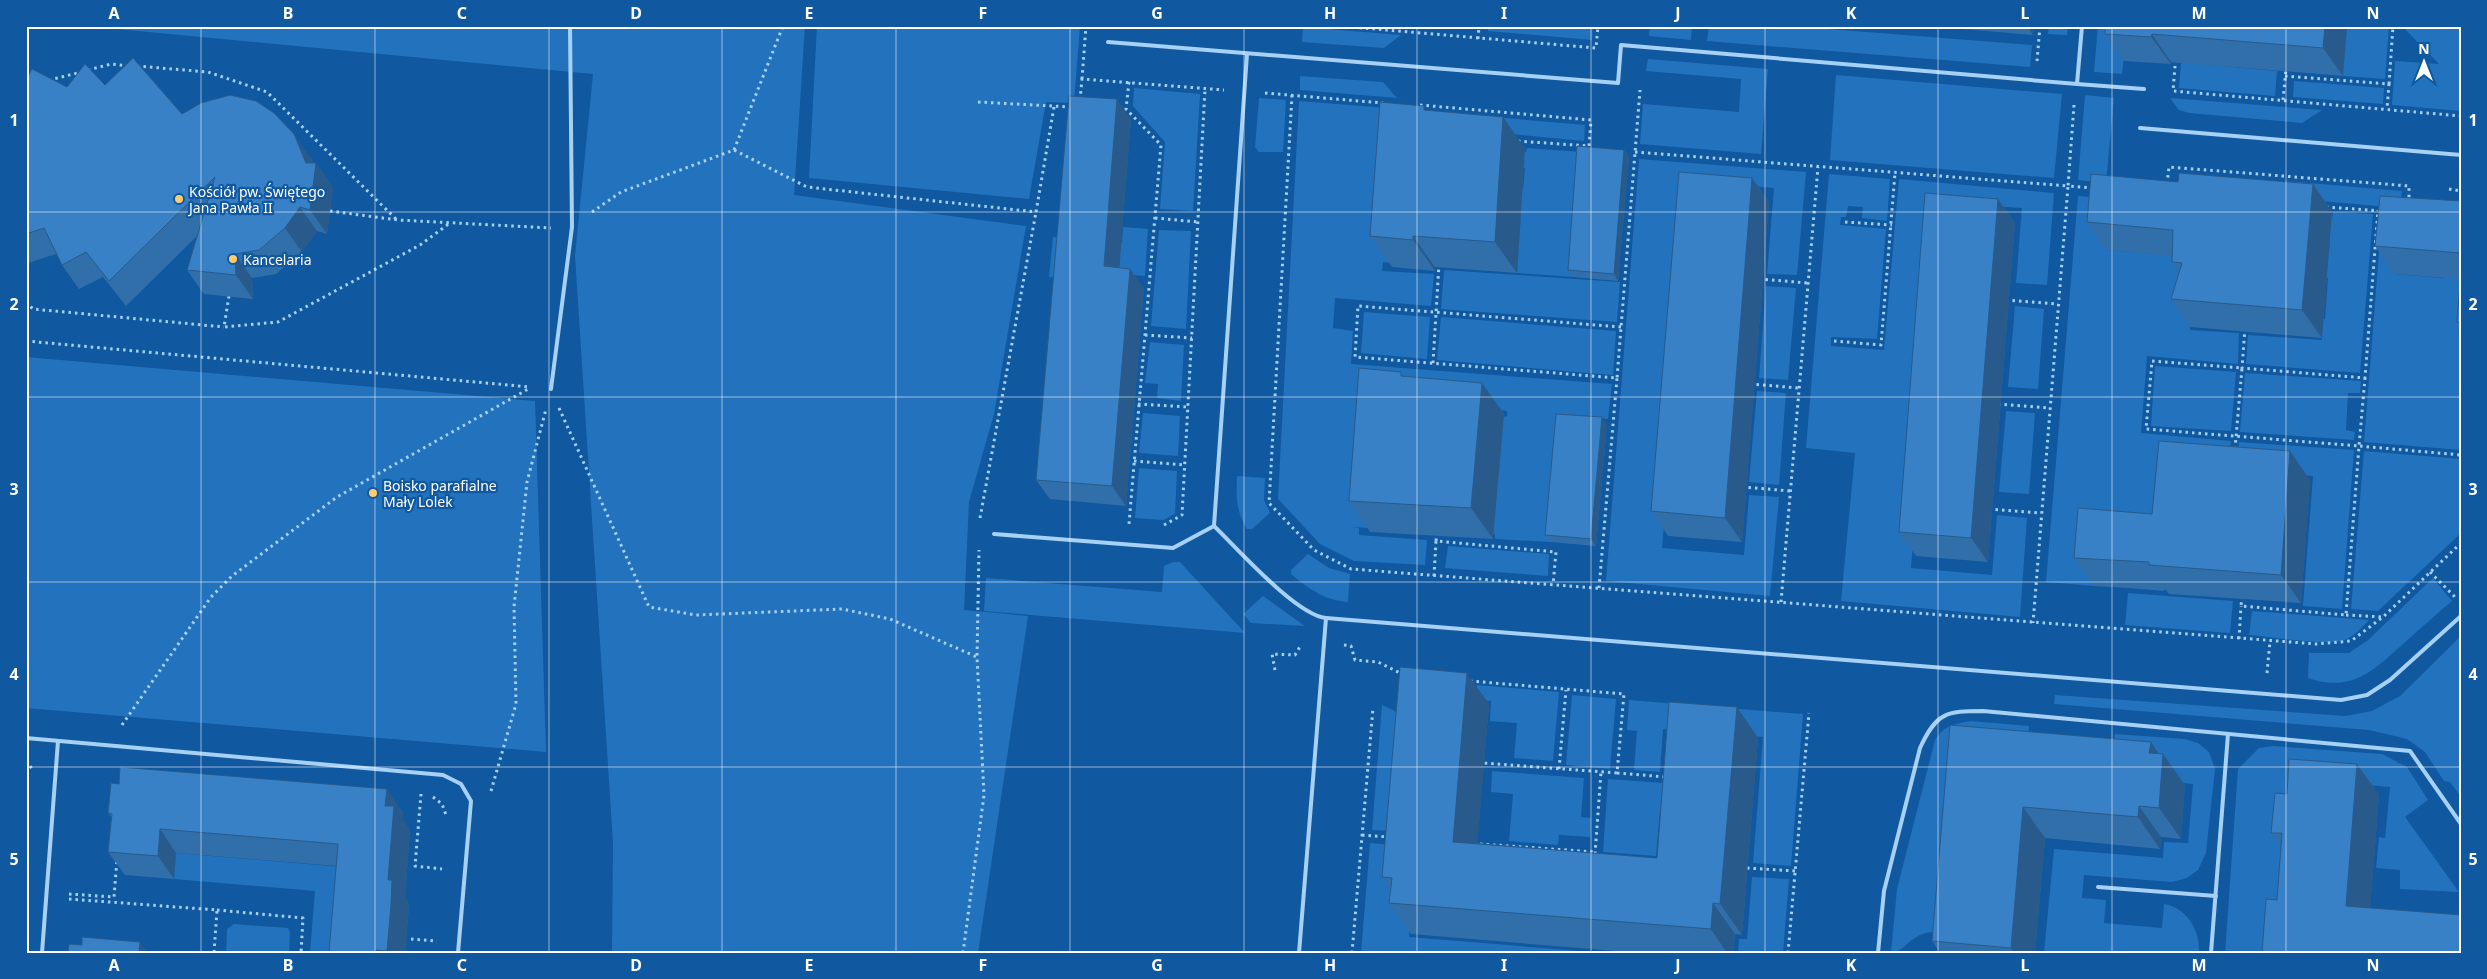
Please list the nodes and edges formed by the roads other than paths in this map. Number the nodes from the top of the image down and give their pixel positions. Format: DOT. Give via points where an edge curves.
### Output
graph roads {
  1 [pos="570,26"];
  2 [pos="2082,26"];
  3 [pos="1108,42"];
  4 [pos="1248,54"];
  5 [pos="2077,84"];
  6 [pos="2144,89"];
  7 [pos="2140,128"];
  8 [pos="2461,155"];
  9 [pos="551,389"];
  10 [pos="1214,526"];
  11 [pos="994,534"];
  12 [pos="2461,616"];
  13 [pos="1326,618"];
  14 [pos="2228,734"];
  15 [pos="26,738"];
  16 [pos="58,741"];
  17 [pos="2461,824"];
  18 [pos="2098,888"];
  19 [pos="2216,896"];
  20 [pos="42,953"];
  21 [pos="458,953"];
  22 [pos="1299,953"];
  23 [pos="1878,953"];
  24 [pos="2211,953"];
  1 -- 9 [label="lane" via="572,227"];
  2 -- 5 [label="lane"];
  3 -- 4 [label="lane"];
  4 -- 5 [label="lane" via="1618,83 1621,45"];
  4 -- 10 [label="lane"];
  5 -- 6 [label="lane"];
  7 -- 8 [label="lane"];
  10 -- 11 [label="lane" via="1172,548"];
  10 -- 13 [label="lane" via="1286,596 1306,612"];
  12 -- 13 [label="lane" via="2390,680 2367,694 2341,700"];
  13 -- 22 [label="lane"];
  14 -- 17 [label="lane" via="2410,751"];
  14 -- 19 [label="lane"];
  14 -- 23 [label="lane" via="1983,711 1961,711 1939,717 1920,748 1884,891"];
  15 -- 16 [label="lane"];
  16 -- 20 [label="lane"];
  16 -- 21 [label="lane" via="443,775 461,784 471,801"];
  18 -- 19 [label="lane"];
  19 -- 24 [label="lane"];
}
